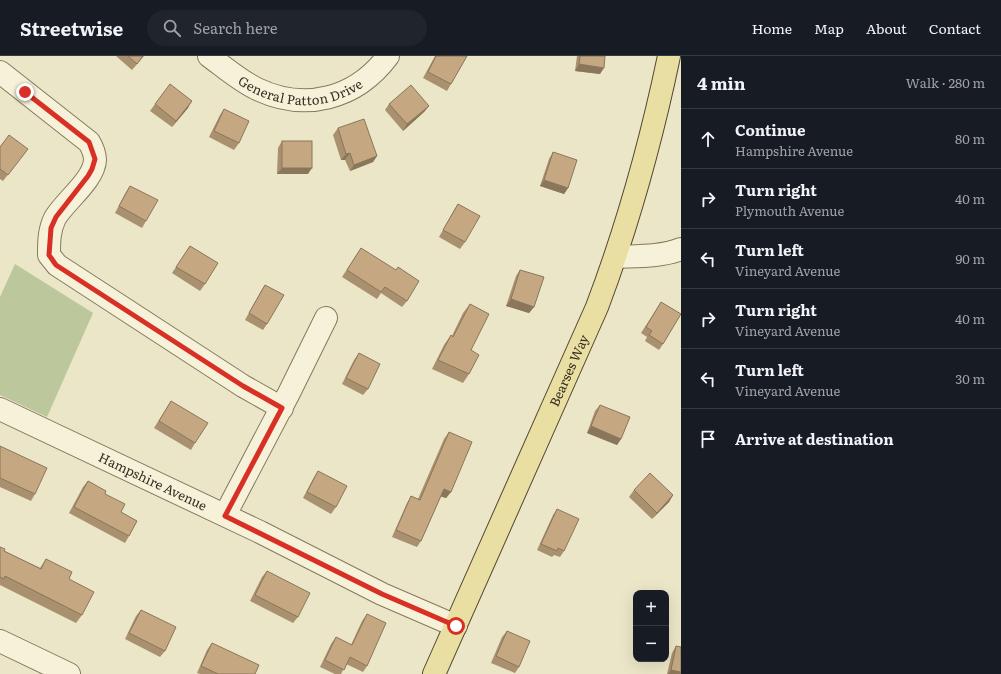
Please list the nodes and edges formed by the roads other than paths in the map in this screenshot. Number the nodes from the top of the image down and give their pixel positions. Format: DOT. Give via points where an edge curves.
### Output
graph roads {
  1 [pos="209,56"];
  2 [pos="388,56"];
  3 [pos="669,56"];
  4 [pos="0,72"];
  5 [pos="681,249"];
  6 [pos="616,257"];
  7 [pos="326,318"];
  8 [pos="282,408"];
  9 [pos="0,409"];
  10 [pos="225,516"];
  11 [pos="456,626"];
  12 [pos="0,641"];
  13 [pos="69,674"];
  14 [pos="434,674"];
  1 -- 2 [label="street, General Patton Drive" via="256,89 281,99 304,101 327,97 355,87 368,79"];
  3 -- 6 [label="main road, Bearses Way" via="644,167"];
  4 -- 8 [label="street" via="89,142 93,150 95,159 92,169 56,217 51,228 49,255 56,265 243,386"];
  5 -- 6 [label="street" via="644,256"];
  6 -- 11 [label="main road, Bearses Way" via="579,348"];
  7 -- 8 [label="street"];
  8 -- 10 [label="street"];
  9 -- 10 [label="street, Hampshire Avenue"];
  10 -- 11 [label="street, Hampshire Avenue" via="382,594"];
  11 -- 14 [label="main road, Bearses Way"];
  12 -- 13 [label="street"];
}
